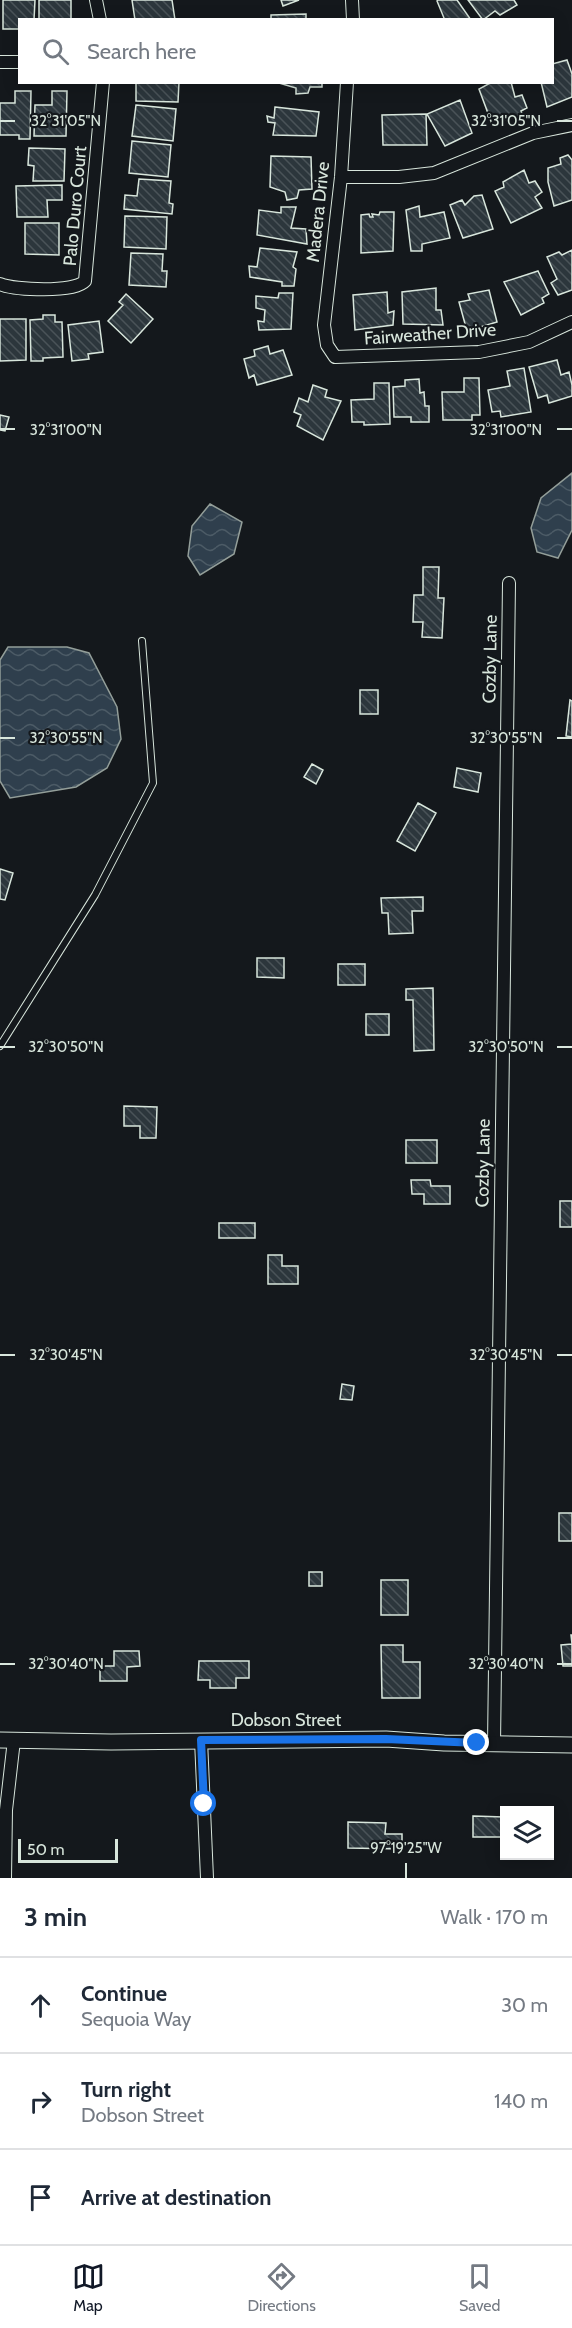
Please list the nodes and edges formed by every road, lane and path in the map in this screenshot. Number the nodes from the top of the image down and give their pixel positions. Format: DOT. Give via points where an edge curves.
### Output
graph roads {
  1 [pos="96,0"];
  2 [pos="352,0"];
  3 [pos="100,18"];
  4 [pos="353,18"];
  5 [pos="0,62"];
  6 [pos="18,62"];
  7 [pos="103,84"];
  8 [pos="347,84"];
  9 [pos="572,125"];
  10 [pos="340,177"];
  11 [pos="0,284"];
  12 [pos="572,322"];
  13 [pos="327,345"];
  14 [pos="509,583"];
  15 [pos="142,641"];
  16 [pos="0,1046"];
  17 [pos="7,1740"];
  18 [pos="201,1740"];
  19 [pos="494,1744"];
  20 [pos="572,1744"];
  21 [pos="5,1878"];
  22 [pos="207,1878"];
  1 -- 3 [label="street"];
  2 -- 4 [label="street"];
  5 -- 6 [label="street"];
  7 -- 11 [label="street, Palo Duro Court" via="85,281 68,289 11,288"];
  8 -- 10 [label="street, Madera Drive"];
  9 -- 10 [label="street" via="534,133 435,173"];
  10 -- 13 [label="street, Madera Drive" via="324,325"];
  12 -- 13 [label="street, Fairweather Drive" via="529,342 479,352 336,357"];
  14 -- 19 [label="street, Cozby Lane"];
  15 -- 16 [label="lane" via="153,783 95,895"];
  17 -- 18 [label="street, Dobson Street"];
  17 -- 21 [label="street"];
  18 -- 19 [label="street, Dobson Street" via="386,1739"];
  18 -- 22 [label="street"];
  19 -- 20 [label="street, Dobson Street"];
}
